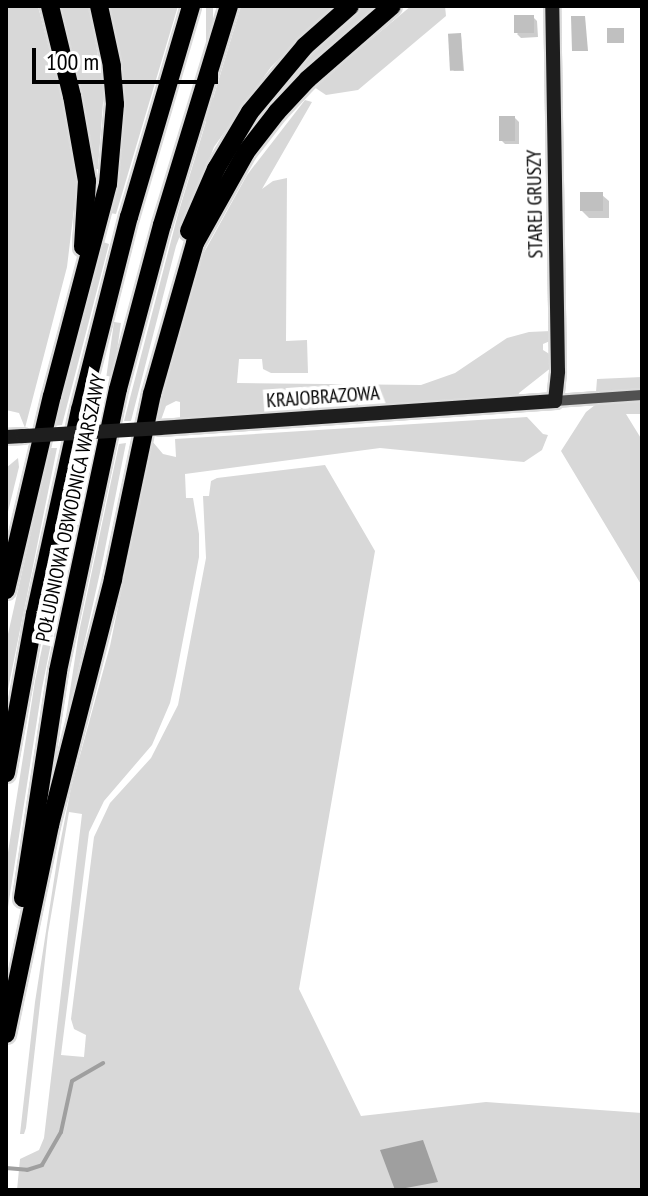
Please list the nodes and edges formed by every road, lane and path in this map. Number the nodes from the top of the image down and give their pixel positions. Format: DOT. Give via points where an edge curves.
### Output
graph roads {
  1 [pos="50,6"];
  2 [pos="99,6"];
  3 [pos="191,6"];
  4 [pos="229,6"];
  5 [pos="350,6"];
  6 [pos="392,6"];
  7 [pos="552,6"];
  8 [pos="77,294"];
  9 [pos="152,394"];
  10 [pos="642,395"];
  11 [pos="555,401"];
  12 [pos="6,437"];
  13 [pos="6,590"];
  14 [pos="6,773"];
  15 [pos="6,1032"];
  1 -- 8 [label="highway" via="87,181"];
  2 -- 8 [label="highway" via="112,66 114,143"];
  3 -- 14 [label="highway, POŁUDNIOWA OBWODNICA WARSZAWY" via="80,410"];
  4 -- 15 [label="highway, POŁUDNIOWA OBWODNICA WARSZAWY" via="162,225 104,449 51,716"];
  5 -- 9 [label="highway" via="274,82 216,169 177,267"];
  6 -- 9 [label="highway" via="308,79 246,152 195,243"];
  7 -- 11 [label="street, STAREJ GRUSZY"];
  8 -- 13 [label="highway"];
  9 -- 15 [label="highway"];
  10 -- 11 [label="street, KRAJOBRAZOWA"];
  11 -- 12 [label="street, KRAJOBRAZOWA, bridge"];
}
